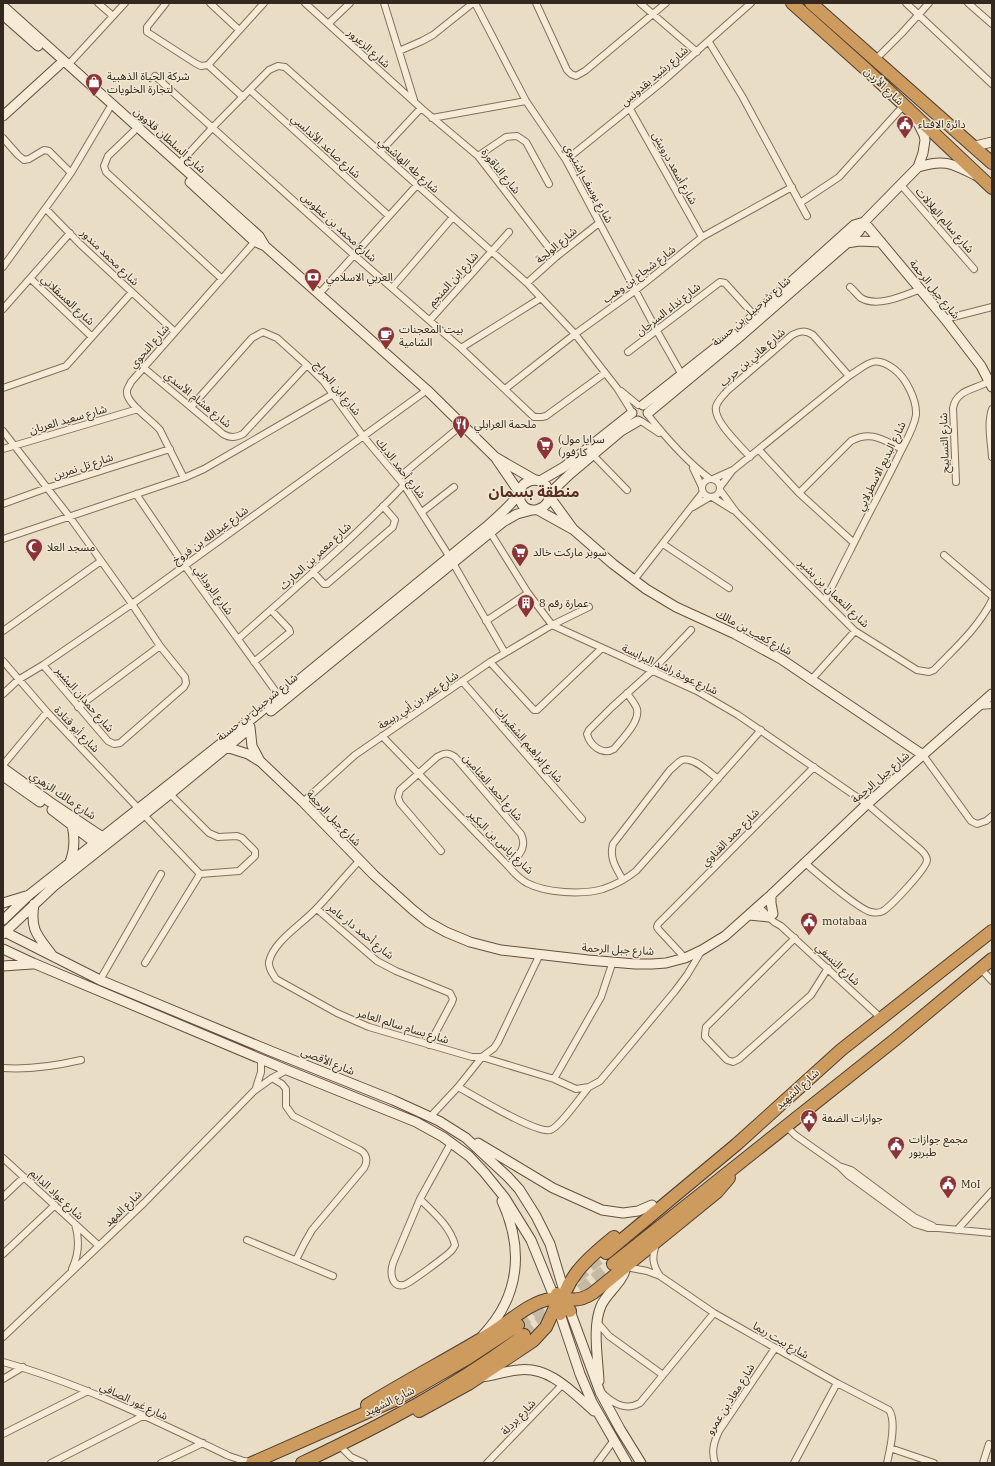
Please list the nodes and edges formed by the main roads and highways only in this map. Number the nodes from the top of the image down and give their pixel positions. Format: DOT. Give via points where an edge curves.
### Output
graph roads {
  1 [pos="792,3"];
  2 [pos="815,6"];
  3 [pos="992,163"];
  4 [pos="992,188"];
  5 [pos="992,931"];
  6 [pos="992,959"];
  7 [pos="737,1144"];
  8 [pos="735,1167"];
  9 [pos="606,1253"];
  10 [pos="613,1264"];
  11 [pos="561,1299"];
  12 [pos="384,1422"];
  13 [pos="344,1423"];
  14 [pos="253,1462"];
  15 [pos="302,1463"];
  1 -- 4 [label="highway, شارع الأردن"];
  2 -- 3 [label="highway, شارع الأردن"];
  5 -- 7 [label="highway, شارع الشهيد" via="826,1063"];
  6 -- 8 [label="highway, شارع الشهيد"];
  7 -- 9 [label="highway, شارع الشهيد"];
  7 -- 11 [label="highway" via="706,1161 589,1258 574,1276"];
  8 -- 10 [label="highway, شارع الشهيد"];
  8 -- 11 [label="highway" via="717,1192 590,1295 578,1300"];
  11 -- 12 [label="highway" via="546,1327 533,1341 478,1378 411,1416"];
  11 -- 13 [label="highway" via="536,1303 476,1342 372,1402"];
  12 -- 13 [label="highway, شارع الشهيد" via="482,1365 521,1330 404,1395"];
  12 -- 15 [label="highway, شارع الشهيد"];
  13 -- 14 [label="highway, شارع الشهيد"];
}
